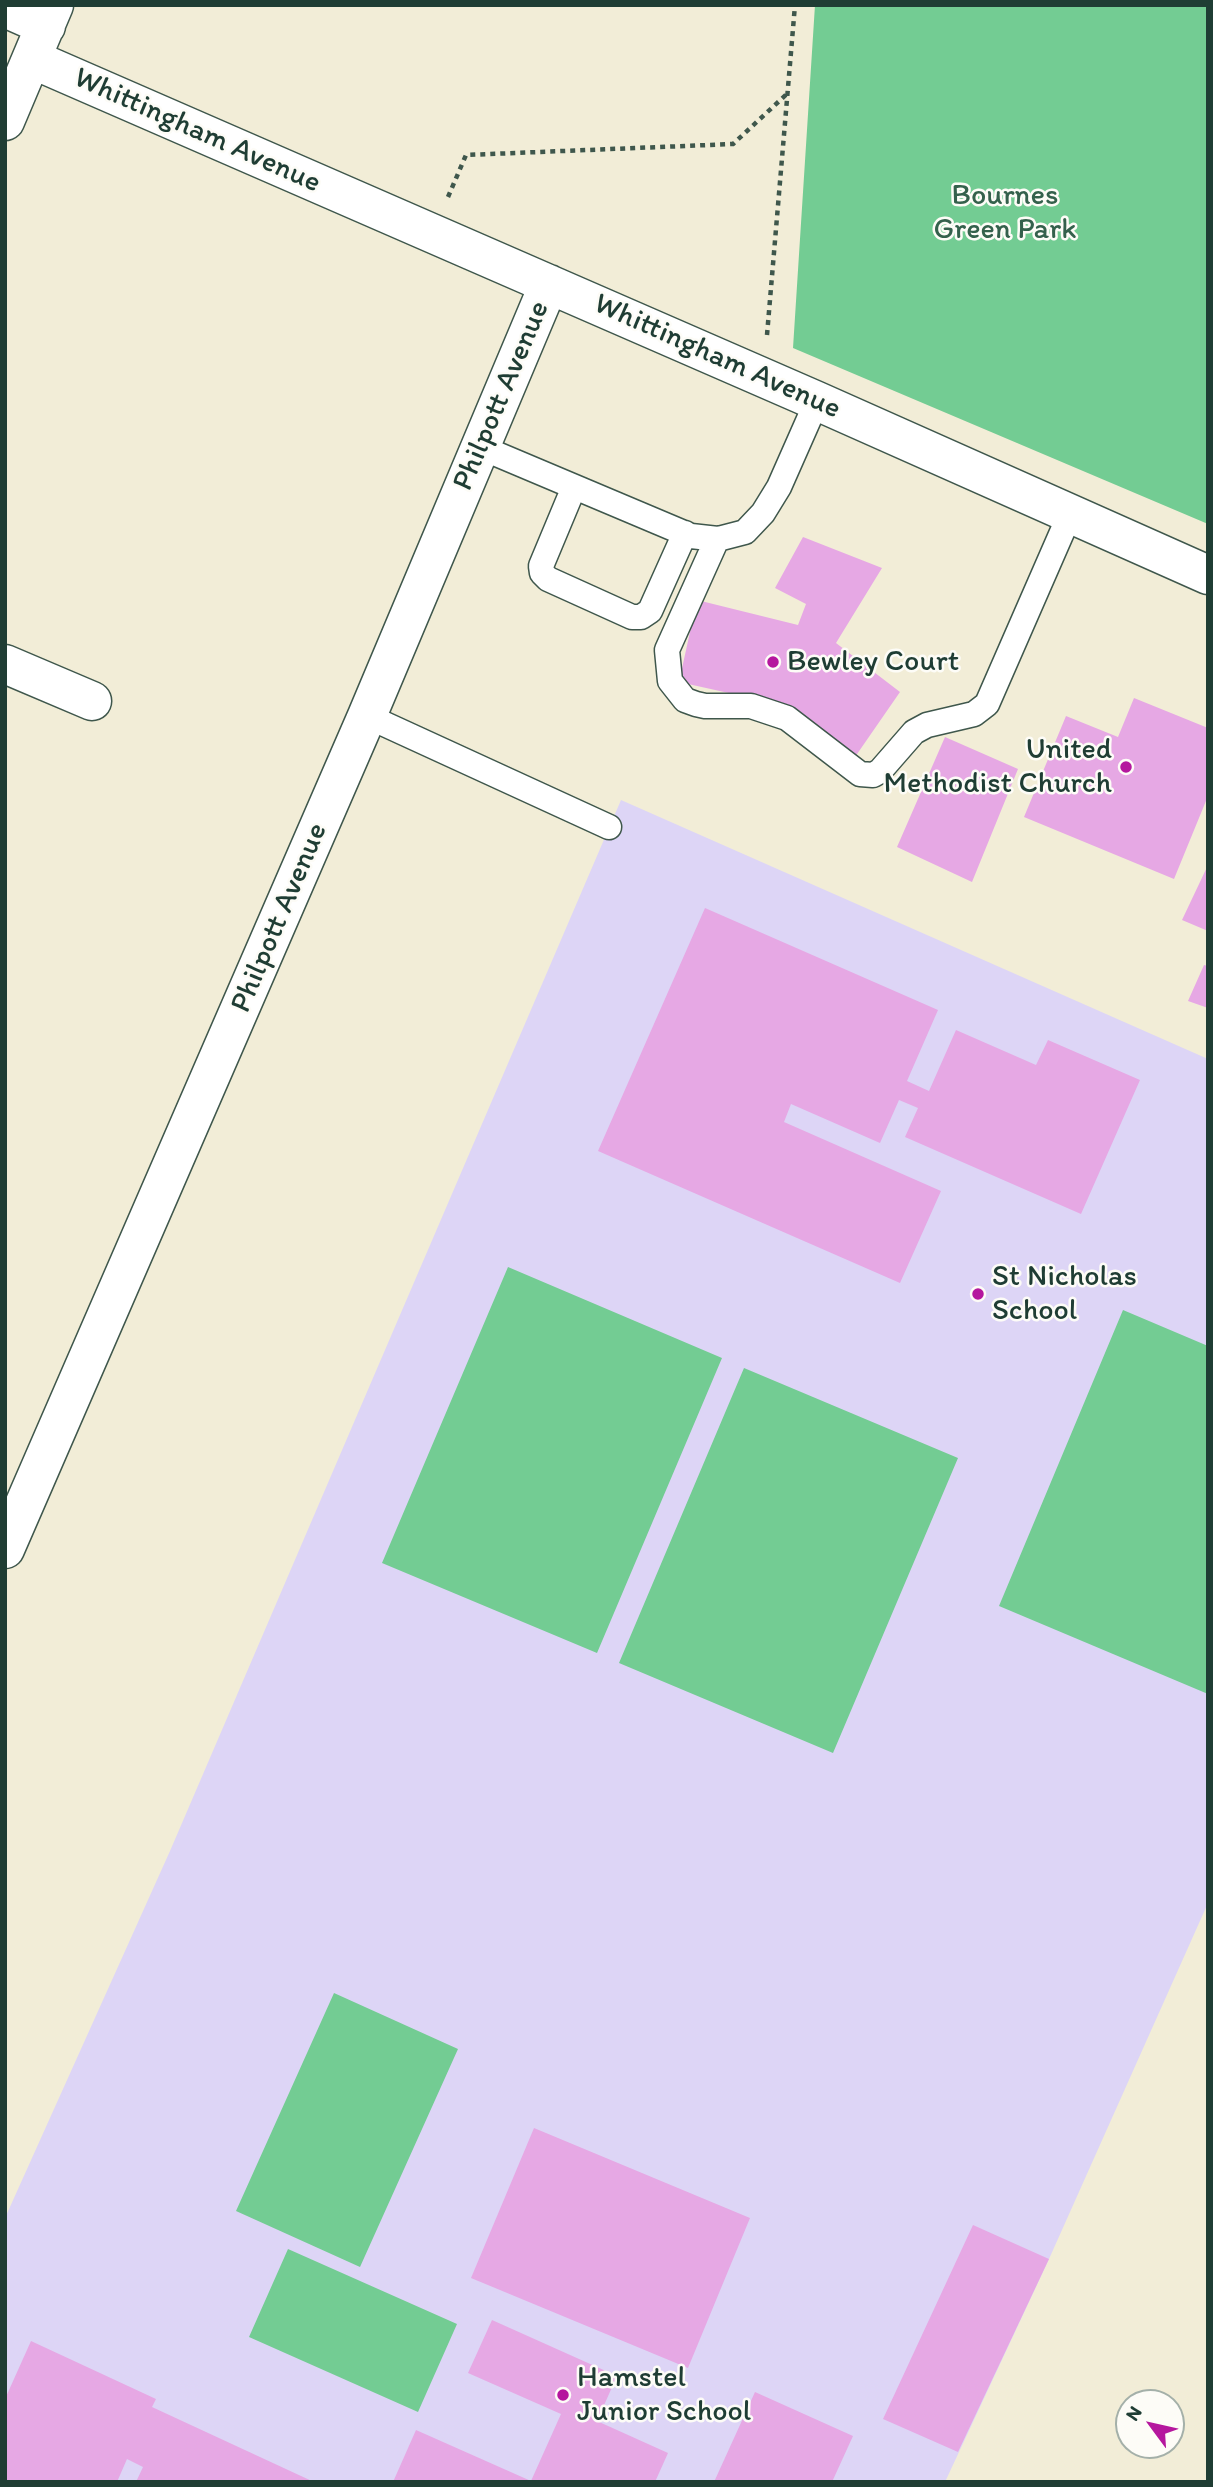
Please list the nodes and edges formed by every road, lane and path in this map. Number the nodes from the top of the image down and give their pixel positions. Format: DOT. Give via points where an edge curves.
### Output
graph roads {
  1 [pos="795,5"];
  2 [pos="5,8"];
  3 [pos="44,30"];
  4 [pos="789,92"];
  5 [pos="5,121"];
  6 [pos="433,234"];
  7 [pos="549,284"];
  8 [pos="764,377"];
  9 [pos="817,401"];
  10 [pos="480,447"];
  11 [pos="574,486"];
  12 [pos="1070,514"];
  13 [pos="685,533"];
  14 [pos="717,539"];
  15 [pos="1208,575"];
  16 [pos="5,664"];
  17 [pos="92,701"];
  18 [pos="368,716"];
  19 [pos="609,827"];
  20 [pos="5,1549"];
  1 -- 4 [label="path"];
  2 -- 3 [label="street, Whittingham Avenue"];
  3 -- 5 [label="street"];
  3 -- 6 [label="street, Whittingham Avenue"];
  4 -- 6 [label="path" via="733,144 466,155"];
  4 -- 8 [label="path"];
  6 -- 7 [label="street, Whittingham Avenue"];
  7 -- 8 [label="street, Whittingham Avenue"];
  7 -- 10 [label="street, Philpott Avenue"];
  8 -- 9 [label="street, Whittingham Avenue"];
  9 -- 12 [label="street, Whittingham Avenue"];
  9 -- 14 [label="lane" via="764,513 745,532"];
  10 -- 11 [label="lane"];
  10 -- 18 [label="street, Philpott Avenue"];
  11 -- 13 [label="lane"];
  11 -- 13 [label="lane" via="541,573 632,617 650,611"];
  12 -- 14 [label="lane" via="987,704 974,714 927,725 914,733 873,775 860,774 787,718 751,706 705,706 685,700 670,681 667,650"];
  12 -- 15 [label="street, Whittingham Avenue"];
  13 -- 14 [label="lane"];
  16 -- 17 [label="street"];
  18 -- 19 [label="lane"];
  18 -- 20 [label="street, Philpott Avenue"];
}
